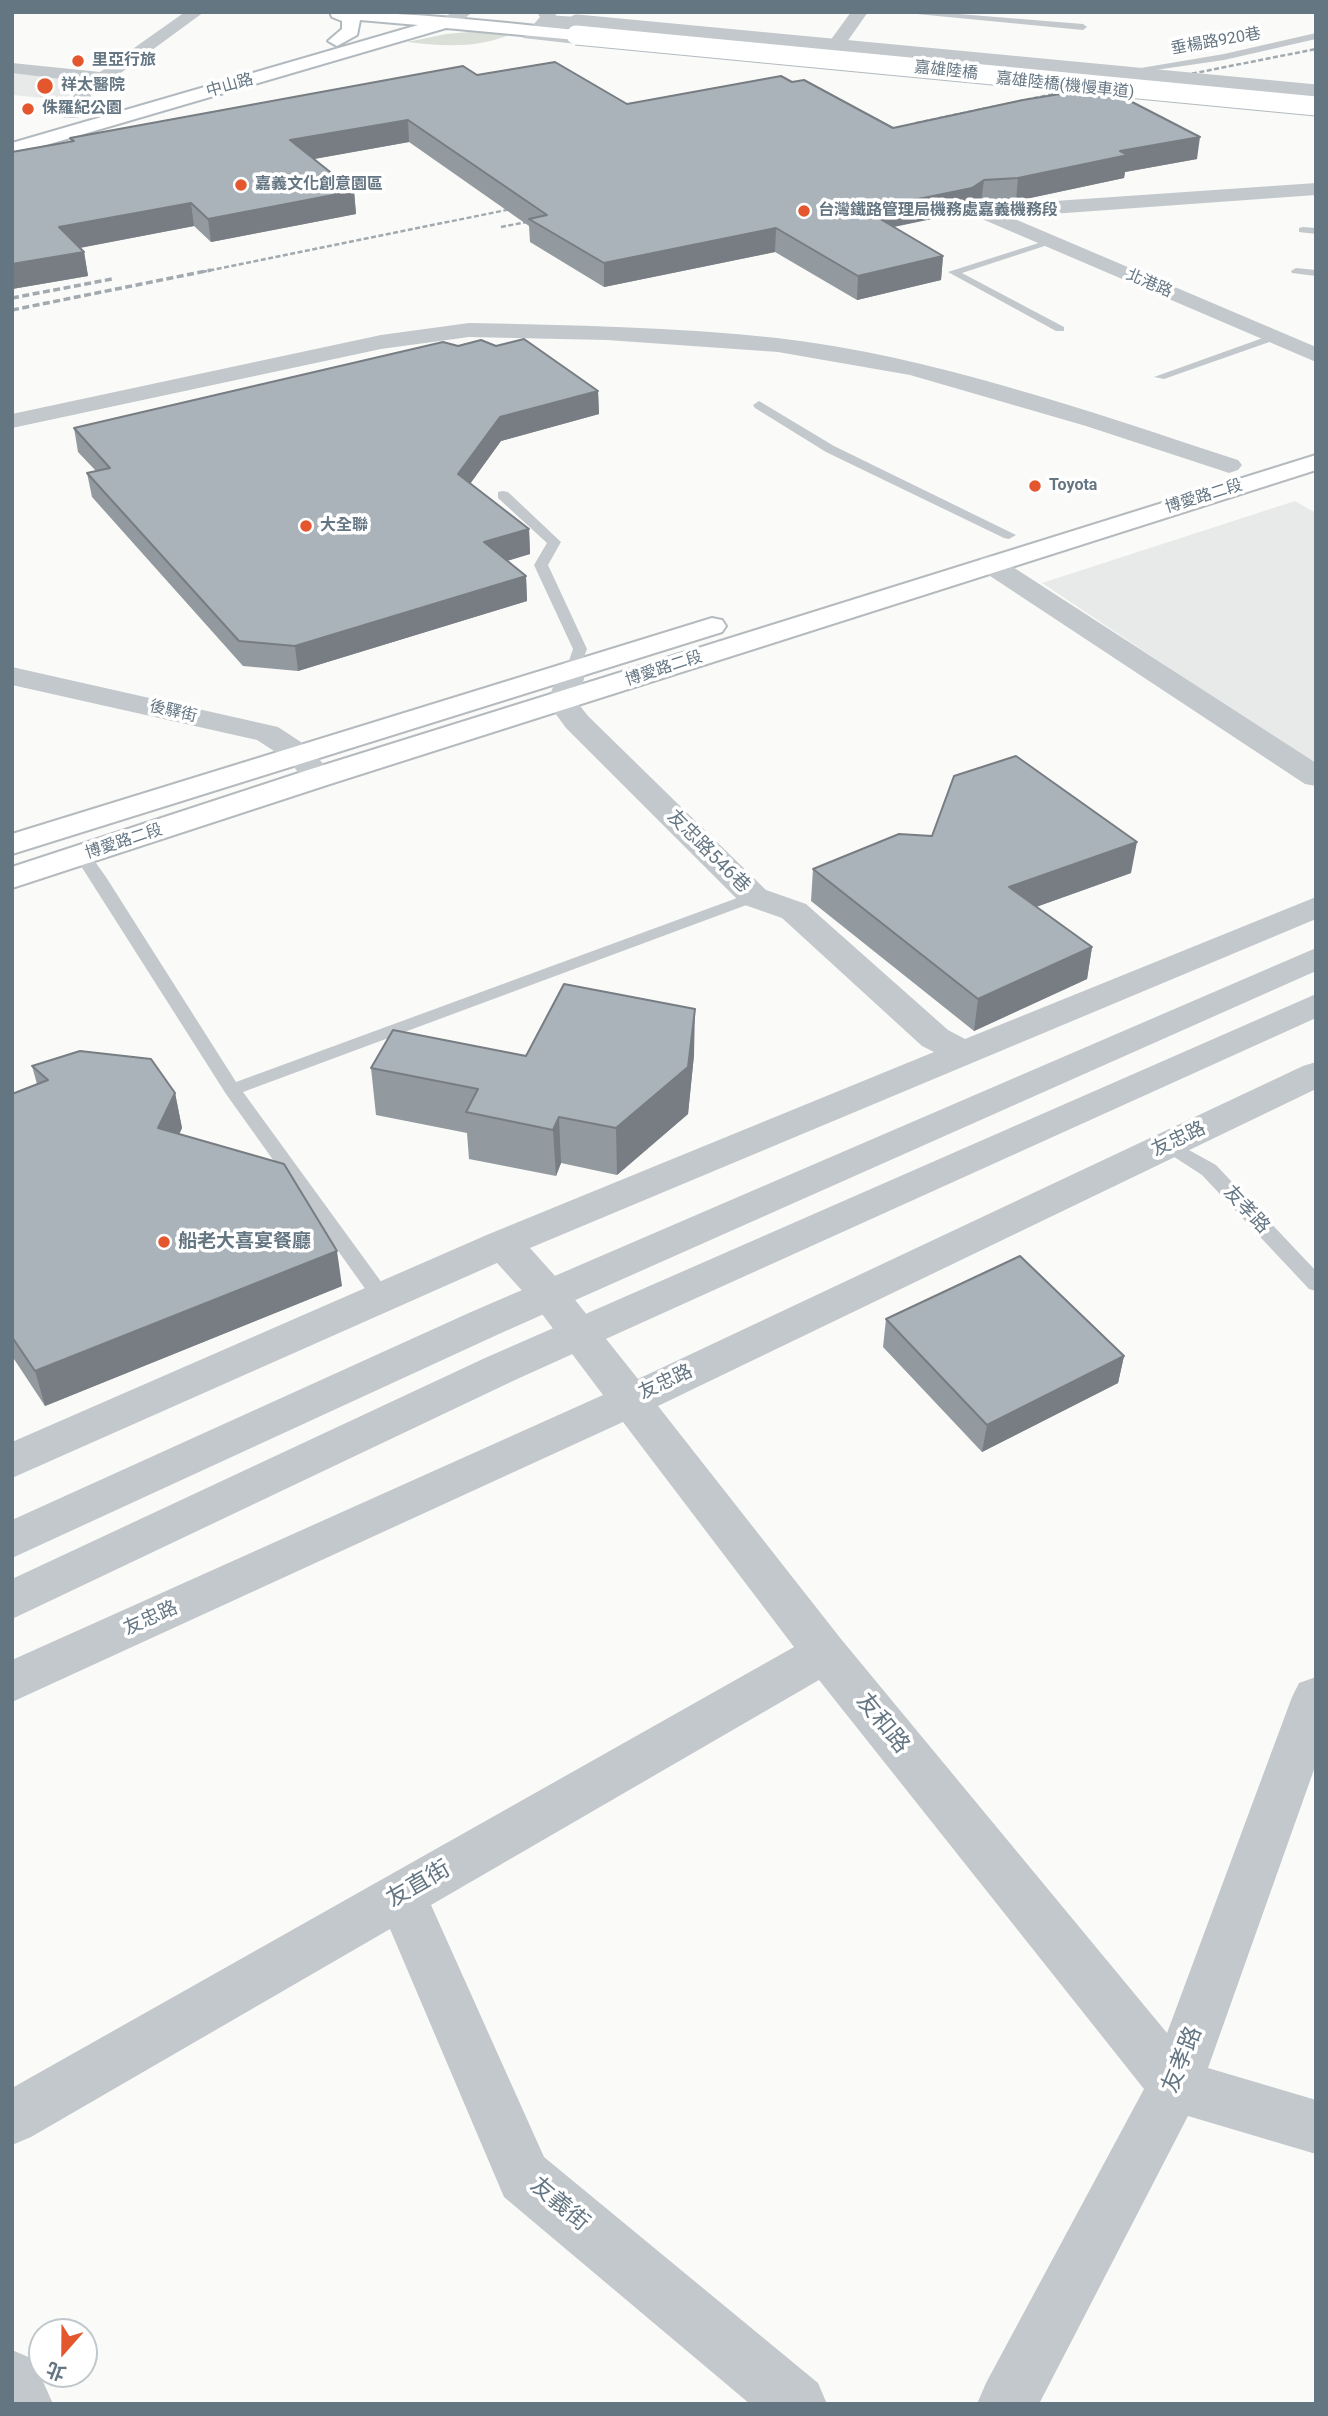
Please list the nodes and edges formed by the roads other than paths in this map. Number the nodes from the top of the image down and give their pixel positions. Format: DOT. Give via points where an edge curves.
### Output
graph roads {
  1 [pos="196,12"];
  2 [pos="329,12"];
  3 [pos="356,12"];
  4 [pos="377,12"];
  5 [pos="860,12"];
  6 [pos="900,12"];
  7 [pos="338,13"];
  8 [pos="425,15"];
  9 [pos="458,17"];
  10 [pos="539,24"];
  11 [pos="575,31"];
  12 [pos="1316,36"];
  13 [pos="1075,37"];
  14 [pos="337,41"];
  15 [pos="494,45"];
  16 [pos="836,45"];
  17 [pos="371,47"];
  18 [pos="412,51"];
  19 [pos="12,68"];
  20 [pos="1121,72"];
  21 [pos="104,78"];
  22 [pos="1316,89"];
  23 [pos="1316,97"];
  24 [pos="1316,111"];
  25 [pos="79,120"];
  26 [pos="12,132"];
  27 [pos="12,149"];
  28 [pos="1316,189"];
  29 [pos="1303,230"];
  30 [pos="1316,231"];
  31 [pos="1052,242"];
  32 [pos="1296,271"];
  33 [pos="1316,273"];
  34 [pos="1060,329"];
  35 [pos="1274,337"];
  36 [pos="1316,355"];
  37 [pos="1160,377"];
  38 [pos="759,405"];
  39 [pos="12,421"];
  40 [pos="1316,438"];
  41 [pos="1316,462"];
  42 [pos="1229,465"];
  43 [pos="503,495"];
  44 [pos="1009,535"];
  45 [pos="990,564"];
  46 [pos="573,669"];
  47 [pos="12,676"];
  48 [pos="562,702"];
  49 [pos="299,754"];
  50 [pos="319,777"];
  51 [pos="1316,777"];
  52 [pos="12,844"];
  53 [pos="82,856"];
  54 [pos="12,878"];
  55 [pos="754,897"];
  56 [pos="1316,906"];
  57 [pos="1316,958"];
  58 [pos="1316,1004"];
  59 [pos="964,1053"];
  60 [pos="1316,1074"];
  61 [pos="232,1090"];
  62 [pos="1169,1144"];
  63 [pos="503,1244"];
  64 [pos="1316,1284"];
  65 [pos="550,1296"];
  66 [pos="383,1299"];
  67 [pos="579,1335"];
  68 [pos="630,1401"];
  69 [pos="12,1461"];
  70 [pos="12,1540"];
  71 [pos="12,1600"];
  72 [pos="825,1653"];
  73 [pos="12,1682"];
  74 [pos="1316,1697"];
  75 [pos="401,1895"];
  76 [pos="1175,2085"];
  77 [pos="12,2118"];
  78 [pos="1316,2127"];
  79 [pos="12,2381"];
  80 [pos="23,2404"];
  81 [pos="797,2404"];
  82 [pos="1007,2404"];
  1 -- 21 [label="street"];
  2 -- 7 [label="main road"];
  3 -- 7 [label="main road"];
  4 -- 8 [label="main road"];
  5 -- 16 [label="street"];
  6 -- 13 [label="lane" via="1086,23"];
  7 -- 8 [label="main road"];
  7 -- 14 [label="main road" via="351,19 352,26"];
  8 -- 9 [label="main road"];
  8 -- 14 [label="main road, 中山路"];
  9 -- 10 [label="main road"];
  9 -- 17 [label="main road, 中山路"];
  10 -- 11 [label="street, 嘉雄陸橋(機慢車道)"];
  10 -- 15 [label="main road"];
  10 -- 16 [label="lane"];
  10 -- 20 [label="lane" via="1050,90"];
  11 -- 23 [label="main road, 嘉雄陸橋, bridge"];
  11 -- 24 [label="street, 嘉雄陸橋(機慢車道), bridge"];
  12 -- 20 [label="lane, 垂楊路920巷" via="1224,57"];
  14 -- 25 [label="main road, 中山路"];
  16 -- 20 [label="lane"];
  17 -- 18 [label="main road"];
  17 -- 25 [label="main road, 中山路"];
  19 -- 21 [label="street"];
  21 -- 25 [label="street" via="85,91"];
  22 -- 24 [label="lane" via="1297,87 1211,105"];
  25 -- 26 [label="main road, 中山路"];
  25 -- 27 [label="main road, 中山路"];
  28 -- 31 [label="street, 北港路" via="982,212"];
  29 -- 30 [label="lane"];
  31 -- 34 [label="lane" via="953,272"];
  31 -- 35 [label="street, 北港路"];
  32 -- 33 [label="lane"];
  35 -- 36 [label="street, 北港路"];
  35 -- 37 [label="lane"];
  38 -- 44 [label="lane" via="830,449"];
  39 -- 42 [label="street" via="381,342 469,330 607,333 778,345 913,369"];
  40 -- 42 [label="main road, 博愛路二段"];
  41 -- 45 [label="main road, 博愛路二段"];
  42 -- 44 [label="main road, 博愛路二段"];
  43 -- 46 [label="lane" via="554,542 541,565 580,649"];
  44 -- 46 [label="main road, 博愛路二段"];
  45 -- 48 [label="main road, 博愛路二段"];
  45 -- 51 [label="street"];
  46 -- 48 [label="street"];
  46 -- 49 [label="main road, 博愛路二段"];
  47 -- 49 [label="street, 後驛街" via="267,733"];
  48 -- 50 [label="main road, 博愛路二段"];
  48 -- 55 [label="street, 友忠路546巷"];
  49 -- 50 [label="street, 後驛街"];
  49 -- 52 [label="main road, 博愛路二段"];
  50 -- 53 [label="main road, 博愛路二段"];
  53 -- 54 [label="main road, 博愛路二段"];
  53 -- 61 [label="lane"];
  55 -- 59 [label="street, 友忠路546巷" via="794,911 935,1038"];
  55 -- 61 [label="lane"];
  56 -- 59 [label="street"];
  57 -- 65 [label="street"];
  58 -- 67 [label="street"];
  59 -- 63 [label="street"];
  60 -- 62 [label="street, 友忠路"];
  61 -- 66 [label="lane"];
  62 -- 64 [label="lane, 友孝路" via="1209,1170"];
  62 -- 68 [label="street, 友忠路"];
  63 -- 65 [label="street, 友和路"];
  63 -- 66 [label="street"];
  65 -- 67 [label="street, 友和路"];
  65 -- 70 [label="street"];
  66 -- 69 [label="street"];
  67 -- 68 [label="street, 友和路"];
  67 -- 71 [label="street" via="487,1374"];
  68 -- 72 [label="street, 友和路"];
  68 -- 73 [label="street, 友忠路"];
  72 -- 75 [label="street, 友直街"];
  72 -- 76 [label="street, 友和路"];
  74 -- 76 [label="street, 友孝路"];
  75 -- 77 [label="street, 友直街"];
  75 -- 81 [label="street, 友義街" via="524,2177"];
  76 -- 78 [label="street"];
  76 -- 82 [label="street, 友孝路"];
  79 -- 80 [label="street"];
}
